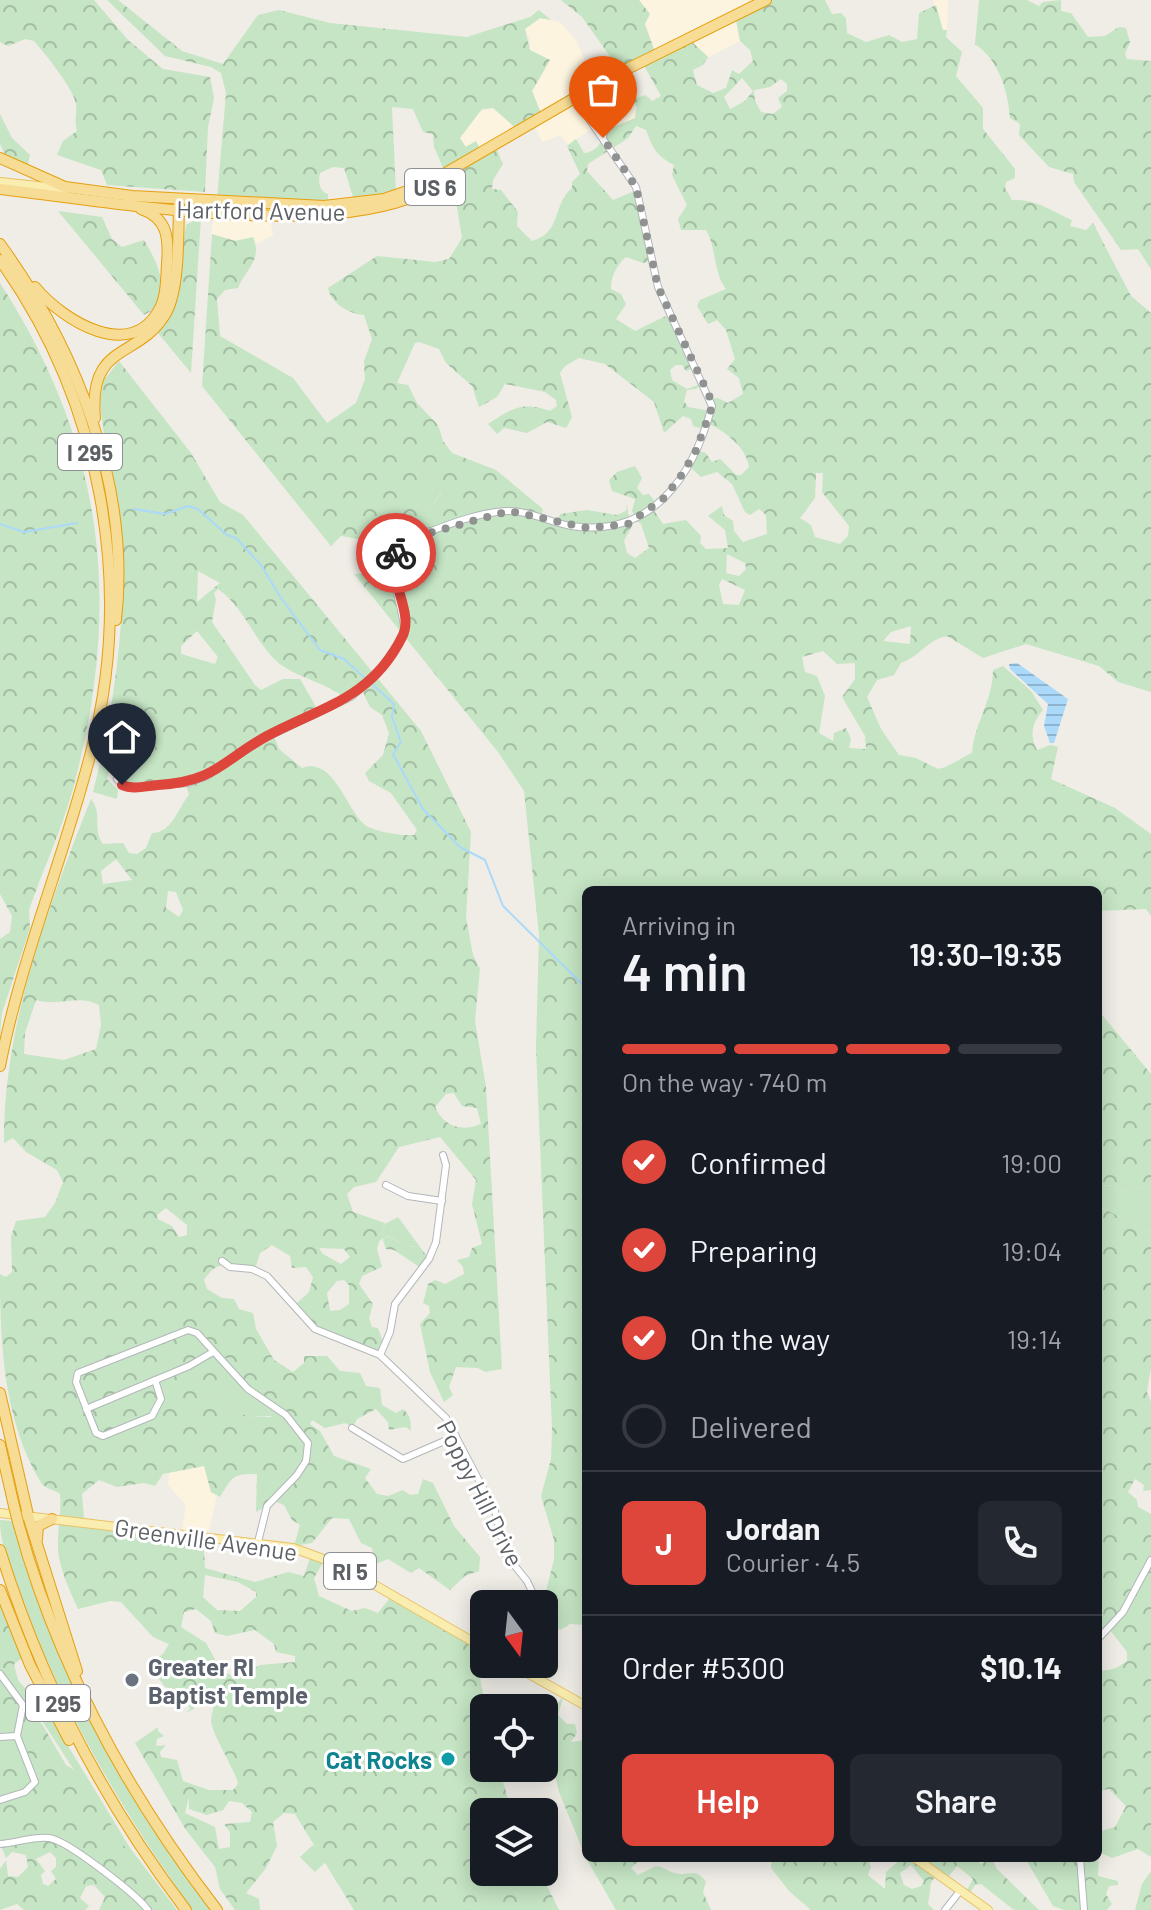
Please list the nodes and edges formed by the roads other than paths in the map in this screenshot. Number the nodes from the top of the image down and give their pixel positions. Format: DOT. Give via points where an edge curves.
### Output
graph roads {
  1 [pos="766,0"];
  2 [pos="610,81"];
  3 [pos="578,103"];
  4 [pos="603,138"];
  5 [pos="0,158"];
  6 [pos="0,182"];
  7 [pos="0,189"];
  8 [pos="79,189"];
  9 [pos="120,203"];
  10 [pos="179,204"];
  11 [pos="0,243"];
  12 [pos="0,260"];
  13 [pos="100,452"];
  14 [pos="107,663"];
  15 [pos="117,779"];
  16 [pos="0,1066"];
  17 [pos="443,1155"];
  18 [pos="386,1185"];
  19 [pos="442,1201"];
  20 [pos="222,1261"];
  21 [pos="213,1352"];
  22 [pos="380,1355"];
  23 [pos="155,1380"];
  24 [pos="0,1393"];
  25 [pos="86,1409"];
  26 [pos="352,1428"];
  27 [pos="456,1436"];
  28 [pos="0,1445"];
  29 [pos="0,1513"];
  30 [pos="29,1516"];
  31 [pos="52,1519"];
  32 [pos="258,1542"];
  33 [pos="0,1550"];
  34 [pos="1151,1560"];
  35 [pos="46,1572"];
  36 [pos="0,1590"];
  37 [pos="531,1590"];
  38 [pos="1102,1635"];
  39 [pos="470,1640"];
  40 [pos="0,1674"];
  41 [pos="535,1678"];
  42 [pos="541,1678"];
  43 [pos="540,1681"];
  44 [pos="582,1704"];
  45 [pos="95,1722"];
  46 [pos="17,1736"];
  47 [pos="0,1737"];
  48 [pos="0,1800"];
  49 [pos="0,1844"];
  50 [pos="139,1845"];
  51 [pos="920,1862"];
  52 [pos="1080,1862"];
  53 [pos="960,1891"];
  54 [pos="148,1910"];
  55 [pos="186,1910"];
  56 [pos="217,1910"];
  57 [pos="945,1910"];
  58 [pos="988,1910"];
  59 [pos="1084,1910"];
  1 -- 2 [label="highway, Hartford Avenue / US 6"];
  2 -- 3 [label="highway, Hartford Avenue / US 6"];
  2 -- 4 [label="street" via="620,101"];
  2 -- 10 [label="highway, Hartford Avenue / US 6" via="443,176 395,196 324,206"];
  3 -- 4 [label="street"];
  3 -- 10 [label="highway, Hartford Avenue / US 6" via="399,202 328,214"];
  4 -- 15 [label="street" via="636,187 658,287 711,400 695,453 668,495 628,524 588,528 509,511 456,523 401,544 393,568 404,635 355,694 263,739 198,780 134,787"];
  5 -- 8 [label="highway, US 6"];
  6 -- 8 [label="main road, Hartford Avenue"];
  7 -- 9 [label="highway, Hartford Avenue / US 6"];
  8 -- 10 [label="highway, Hartford Avenue / US 6"];
  9 -- 10 [label="highway, Hartford Avenue / US 6"];
  9 -- 11 [label="highway" via="155,216 168,242 161,305 149,322 130,332 94,331 65,316"];
  10 -- 13 [label="highway" via="168,309 154,328 109,360 99,377 94,406"];
  11 -- 13 [label="highway" via="57,338"];
  12 -- 14 [label="highway, I 295" via="54,354 92,457 108,553"];
  13 -- 14 [label="highway" via="118,566 116,621"];
  14 -- 16 [label="highway, I 295" via="92,751 25,962"];
  17 -- 19 [label="street"];
  18 -- 19 [label="street" via="408,1196"];
  19 -- 22 [label="street" via="433,1249 395,1304"];
  20 -- 22 [label="street, Poppy Hill Drive" via="267,1276 315,1329"];
  21 -- 23 [label="street"];
  21 -- 25 [label="street" via="197,1333 181,1330 78,1373"];
  21 -- 32 [label="street" via="264,1404 286,1415 308,1443 297,1475 267,1506"];
  22 -- 27 [label="street, Poppy Hill Drive" via="429,1399"];
  23 -- 25 [label="street"];
  23 -- 25 [label="street" via="161,1399 149,1419 103,1436 96,1433"];
  24 -- 30 [label="highway"];
  26 -- 27 [label="street" via="403,1459"];
  27 -- 37 [label="street, Poppy Hill Drive" via="495,1511 504,1550"];
  28 -- 45 [label="highway, I 295, bridge" via="52,1627"];
  29 -- 30 [label="main road, Greenville Avenue / RI 5"];
  30 -- 31 [label="main road, Greenville Avenue / RI 5"];
  30 -- 35 [label="highway"];
  31 -- 32 [label="main road, Greenville Avenue / RI 5"];
  31 -- 35 [label="highway" via="37,1531"];
  32 -- 39 [label="main road, Greenville Avenue / RI 5" via="340,1565"];
  33 -- 50 [label="highway, I 295" via="68,1724"];
  34 -- 38 [label="street" via="1123,1612"];
  35 -- 45 [label="highway"];
  36 -- 50 [label="highway" via="55,1715 112,1813"];
  40 -- 46 [label="street" via="23,1705"];
  41 -- 43 [label="main road"];
  42 -- 43 [label="street"];
  43 -- 44 [label="main road"];
  45 -- 56 [label="highway, I 295" via="154,1824"];
  46 -- 47 [label="street"];
  46 -- 48 [label="street" via="35,1782 25,1792"];
  49 -- 54 [label="street" via="56,1839 117,1878"];
  50 -- 55 [label="highway, I 295"];
  51 -- 53 [label="main road"];
  52 -- 59 [label="street"];
  53 -- 57 [label="street"];
  53 -- 58 [label="main road"];
}
